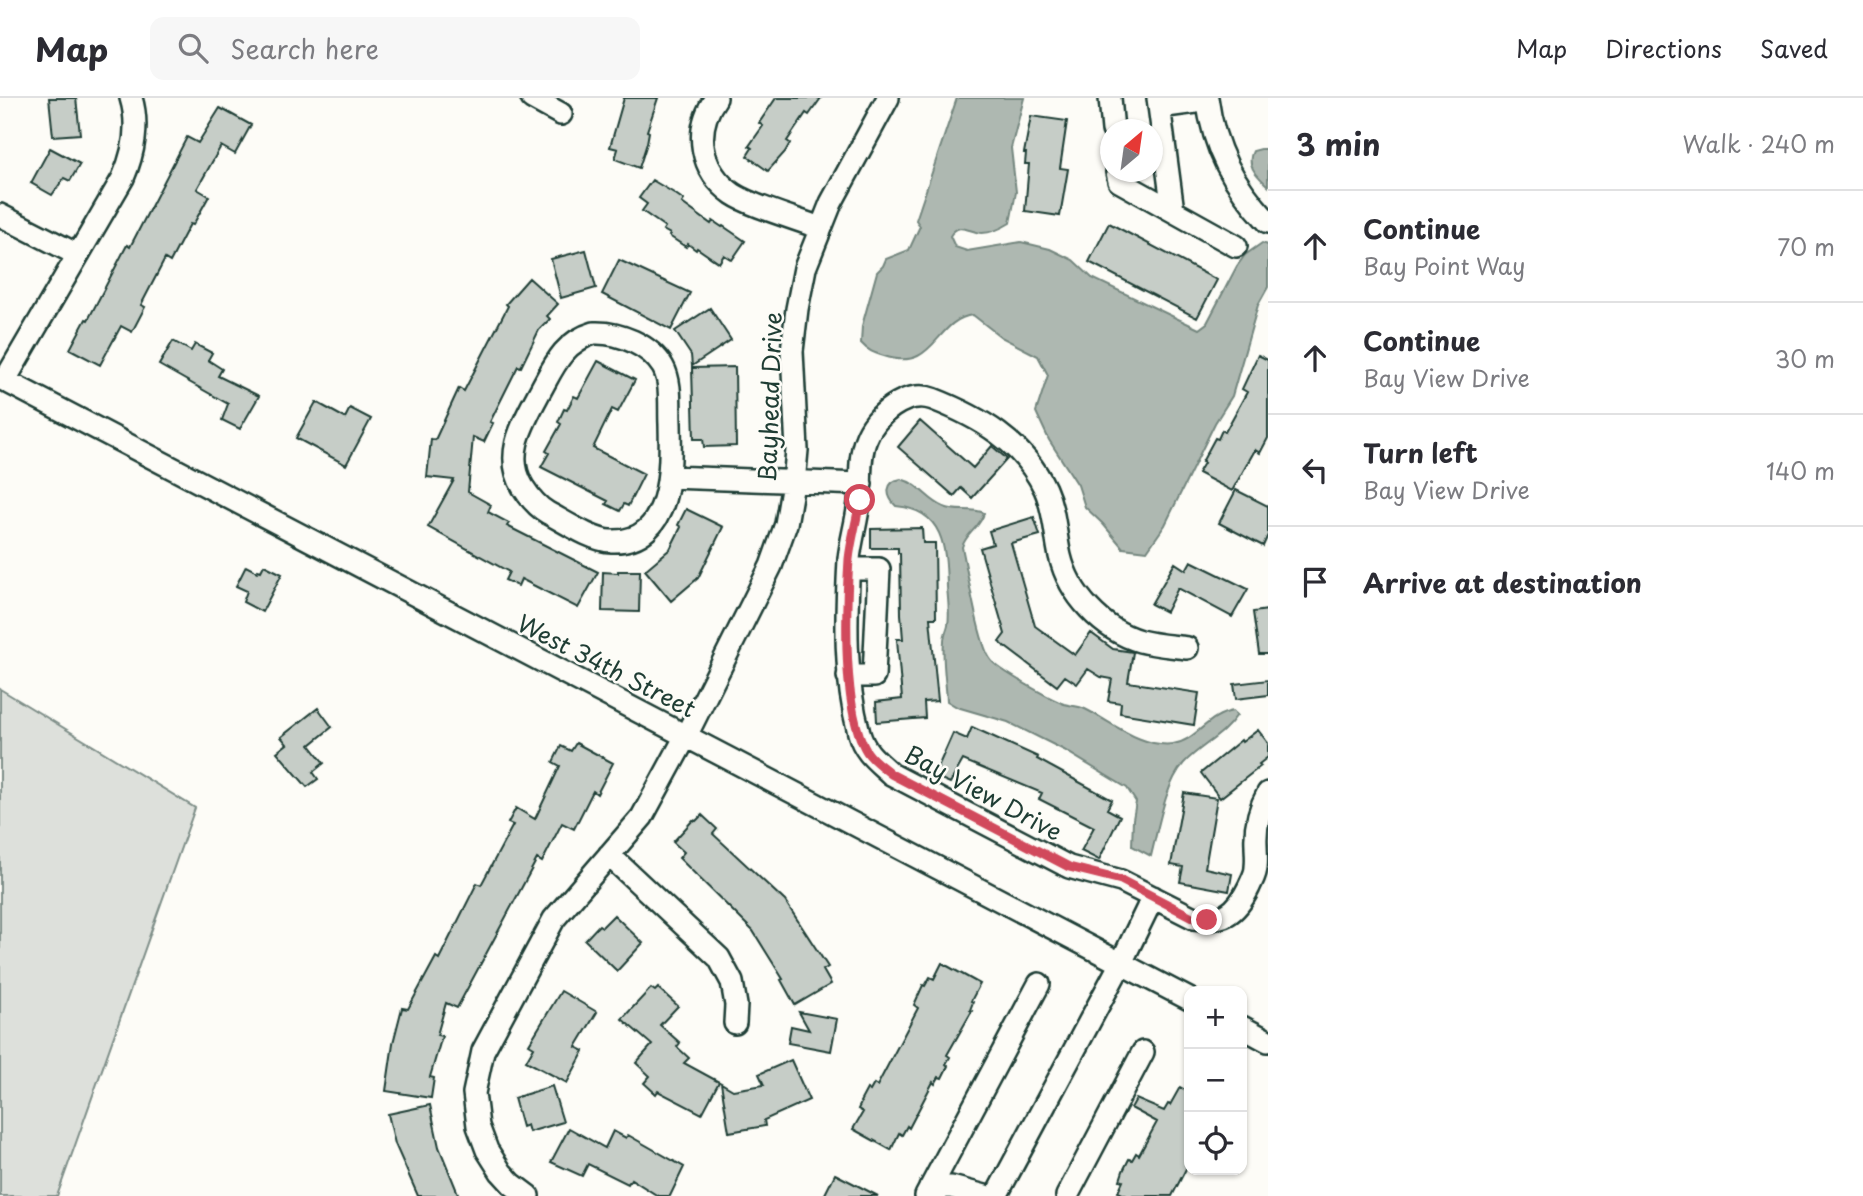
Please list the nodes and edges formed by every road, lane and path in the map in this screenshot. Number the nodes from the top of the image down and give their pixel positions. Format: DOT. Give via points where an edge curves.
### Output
graph roads {
  1 [pos="131,98"];
  2 [pos="531,98"];
  3 [pos="716,98"];
  4 [pos="888,98"];
  5 [pos="1110,98"];
  6 [pos="1205,98"];
  7 [pos="1158,103"];
  8 [pos="562,114"];
  9 [pos="1112,119"];
  10 [pos="1121,182"];
  11 [pos="1173,211"];
  12 [pos="0,215"];
  13 [pos="1268,222"];
  14 [pos="820,228"];
  15 [pos="1236,246"];
  16 [pos="78,255"];
  17 [pos="3,379"];
  18 [pos="670,477"];
  19 [pos="794,481"];
  20 [pos="861,484"];
  21 [pos="849,569"];
  22 [pos="1187,648"];
  23 [pos="848,676"];
  24 [pos="686,736"];
  25 [pos="1268,793"];
  26 [pos="609,855"];
  27 [pos="1153,897"];
  28 [pos="1121,963"];
  29 [pos="1040,984"];
  30 [pos="1184,996"];
  31 [pos="735,1023"];
  32 [pos="1247,1030"];
  33 [pos="1268,1041"];
  34 [pos="1143,1052"];
  35 [pos="931,1193"];
  36 [pos="528,1196"];
  37 [pos="985,1196"];
  38 [pos="996,1196"];
  39 [pos="1067,1196"];
  1 -- 16 [label="street" via="135,130 128,168"];
  2 -- 8 [label="street"];
  3 -- 14 [label="street" via="702,132 702,149 711,173 735,196"];
  4 -- 14 [label="street, Bayhead Drive"];
  5 -- 9 [label="street"];
  6 -- 7 [label="street"];
  6 -- 13 [label="street" via="1224,161 1236,184"];
  7 -- 11 [label="street"];
  10 -- 11 [label="street"];
  11 -- 15 [label="street"];
  12 -- 16 [label="street"];
  14 -- 19 [label="street, Bayhead Drive" via="805,268 794,326"];
  16 -- 17 [label="street"];
  17 -- 24 [label="street, West 34th Street"];
  18 -- 18 [label="street" via="667,379 655,356 610,333 580,337 567,346 516,441 515,467 530,498 542,510 606,541 628,540 648,528 657,515"];
  18 -- 19 [label="street"];
  19 -- 20 [label="street"];
  19 -- 24 [label="street, Bayhead Drive" via="784,532 771,566"];
  20 -- 21 [label="street, Bay View Drive"];
  20 -- 22 [label="street, Bay View Drive" via="866,437 897,404 923,397 971,416 1014,445 1040,480 1055,520 1063,565 1083,603 1108,625 1139,641"];
  21 -- 23 [label="street, Bay View Drive"];
  21 -- 23 [label="street" via="879,569 874,676"];
  23 -- 27 [label="street, Bay View Drive" via="859,732 880,766 1069,867 1121,880"];
  24 -- 26 [label="street, Bayhead Drive" via="642,817"];
  24 -- 28 [label="street, West 34th Street"];
  25 -- 27 [label="street, Bay View Drive" via="1256,828 1256,872 1232,912 1213,920 1194,918"];
  26 -- 31 [label="street" via="719,958 733,982"];
  26 -- 36 [label="street, Bayhead Drive" via="550,925 478,1066 474,1093 487,1150 501,1172"];
  27 -- 28 [label="street"];
  28 -- 30 [label="street, West 34th Street"];
  28 -- 38 [label="street"];
  29 -- 35 [label="street"];
  32 -- 33 [label="street"];
  34 -- 39 [label="street"];
  35 -- 37 [label="street" via="951,1187"];
}
